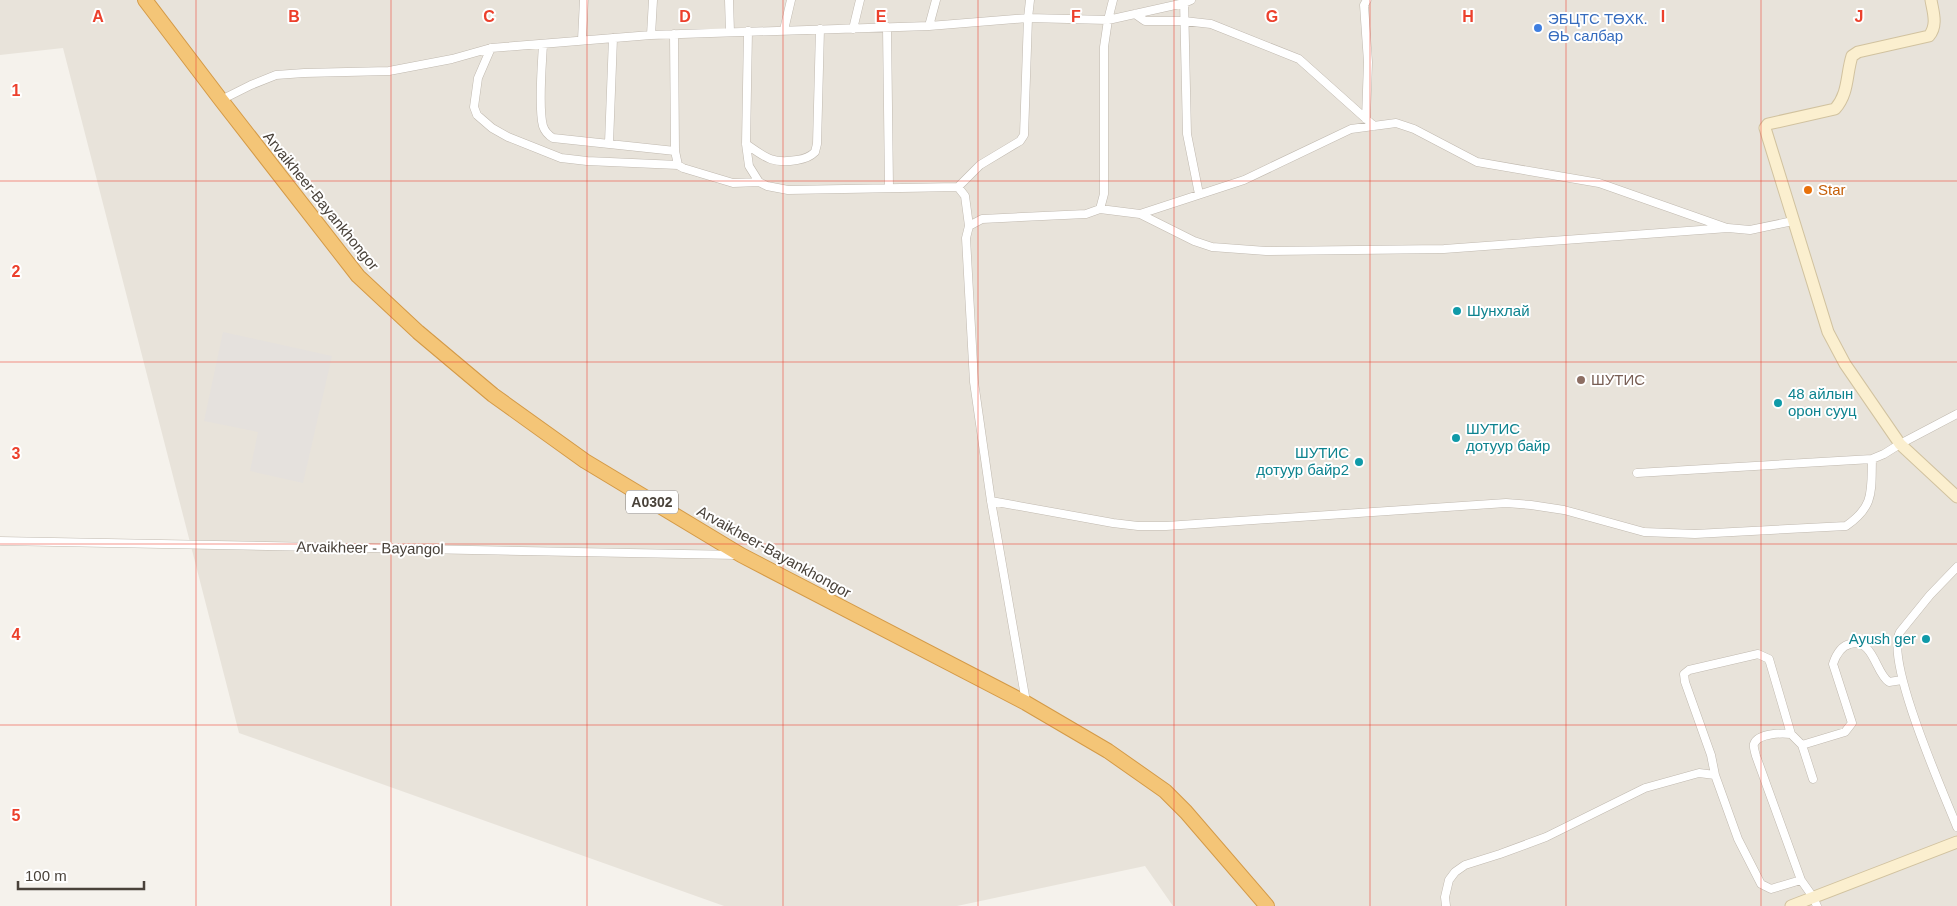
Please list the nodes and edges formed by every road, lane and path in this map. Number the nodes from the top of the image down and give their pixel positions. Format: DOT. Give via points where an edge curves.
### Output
graph roads {
  1 [pos="145,0"];
  2 [pos="584,0"];
  3 [pos="652,0"];
  4 [pos="729,0"];
  5 [pos="791,0"];
  6 [pos="860,0"];
  7 [pos="936,0"];
  8 [pos="1030,0"];
  9 [pos="1113,0"];
  10 [pos="1367,0"];
  11 [pos="1931,0"];
  12 [pos="1186,1"];
  13 [pos="1135,14"];
  14 [pos="1028,18"];
  15 [pos="1108,20"];
  16 [pos="1184,20"];
  17 [pos="928,26"];
  18 [pos="888,28"];
  19 [pos="820,29"];
  20 [pos="853,29"];
  21 [pos="784,30"];
  22 [pos="748,31"];
  23 [pos="730,32"];
  24 [pos="674,34"];
  25 [pos="651,35"];
  26 [pos="613,38"];
  27 [pos="582,40"];
  28 [pos="542,44"];
  29 [pos="491,48"];
  30 [pos="221,100"];
  31 [pos="1366,119"];
  32 [pos="1374,126"];
  33 [pos="609,143"];
  34 [pos="746,144"];
  35 [pos="675,151"];
  36 [pos="678,165"];
  37 [pos="760,182"];
  38 [pos="958,187"];
  39 [pos="889,188"];
  40 [pos="1199,194"];
  41 [pos="1100,209"];
  42 [pos="1140,214"];
  43 [pos="1793,221"];
  44 [pos="970,226"];
  45 [pos="1728,228"];
  46 [pos="1957,414"];
  47 [pos="1900,444"];
  48 [pos="1872,459"];
  49 [pos="1637,473"];
  50 [pos="1957,497"];
  51 [pos="991,501"];
  52 [pos="0,541"];
  53 [pos="741,555"];
  54 [pos="1957,568"];
  55 [pos="1902,680"];
  56 [pos="1026,703"];
  57 [pos="1791,734"];
  58 [pos="1802,745"];
  59 [pos="1715,775"];
  60 [pos="1813,779"];
  61 [pos="1957,827"];
  62 [pos="1957,842"];
  63 [pos="1801,880"];
  64 [pos="1815,902"];
  65 [pos="1267,906"];
  66 [pos="1446,906"];
  67 [pos="1791,906"];
  1 -- 30 [label="highway, Arvaikheer-Bayankhongor / A0302"];
  2 -- 27 [label="street"];
  3 -- 25 [label="street"];
  4 -- 23 [label="street"];
  5 -- 21 [label="street"];
  6 -- 20 [label="street"];
  7 -- 17 [label="street"];
  8 -- 14 [label="street"];
  9 -- 15 [label="street"];
  10 -- 31 [label="street" via="1364,5 1368,62"];
  11 -- 43 [label="street" via="1935,21 1929,36 1852,56 1847,86 1836,109 1765,127"];
  12 -- 13 [label="street"];
  12 -- 16 [label="street"];
  13 -- 15 [label="street"];
  13 -- 16 [label="street" via="1145,21"];
  14 -- 15 [label="street"];
  14 -- 17 [label="street"];
  14 -- 38 [label="street" via="1024,135 1020,142 980,165"];
  15 -- 41 [label="street" via="1104,47 1104,194"];
  16 -- 31 [label="street" via="1210,24 1299,59"];
  16 -- 40 [label="street" via="1187,134"];
  17 -- 18 [label="street"];
  18 -- 20 [label="street"];
  18 -- 39 [label="street"];
  19 -- 20 [label="street"];
  19 -- 21 [label="street"];
  19 -- 34 [label="street" via="815,152 804,159 781,162 764,157"];
  21 -- 22 [label="street"];
  22 -- 23 [label="street"];
  22 -- 34 [label="street"];
  23 -- 24 [label="street"];
  24 -- 25 [label="street"];
  24 -- 35 [label="street"];
  25 -- 26 [label="street"];
  26 -- 27 [label="street"];
  26 -- 33 [label="street"];
  27 -- 28 [label="street"];
  28 -- 29 [label="street"];
  28 -- 33 [label="street" via="542,112 543,126 548,135"];
  29 -- 30 [label="street" via="389,71 276,75"];
  29 -- 36 [label="street" via="478,78 474,106 477,114 492,128 508,138 561,158"];
  30 -- 53 [label="highway, Arvaikheer-Bayankhongor / A0302" via="358,276 418,332 493,394 585,462"];
  31 -- 32 [label="street"];
  32 -- 40 [label="street" via="1351,129 1244,180"];
  32 -- 45 [label="street" via="1396,123 1477,162 1599,182"];
  33 -- 35 [label="street"];
  34 -- 37 [label="street" via="749,166"];
  35 -- 36 [label="street"];
  36 -- 37 [label="street" via="733,183"];
  37 -- 39 [label="street" via="788,190"];
  38 -- 39 [label="street"];
  38 -- 44 [label="street" via="965,196"];
  40 -- 42 [label="street"];
  41 -- 42 [label="street"];
  41 -- 44 [label="street" via="1086,214 982,219"];
  42 -- 45 [label="street" via="1212,247 1266,251 1444,250"];
  43 -- 45 [label="street" via="1750,230"];
  43 -- 47 [label="street" via="1828,332 1845,364"];
  44 -- 51 [label="street" via="966,238 974,382"];
  46 -- 47 [label="street"];
  47 -- 48 [label="street"];
  47 -- 50 [label="street"];
  48 -- 49 [label="street"];
  48 -- 51 [label="street" via="1867,505 1846,526 1695,534 1644,532 1564,510 1506,503 1138,526"];
  51 -- 56 [label="street"];
  52 -- 53 [label="street, Arvaikheer - Bayangol"];
  53 -- 56 [label="highway, Arvaikheer-Bayankhongor / A0302"];
  54 -- 55 [label="street" via="1930,595 1897,637"];
  55 -- 58 [label="street" via="1890,682 1885,679 1866,646 1845,645 1833,664 1852,723 1846,732"];
  55 -- 61 [label="street"];
  56 -- 65 [label="highway, Arvaikheer-Bayankhongor / A0302" via="1165,791"];
  57 -- 58 [label="street"];
  57 -- 59 [label="street" via="1769,660 1764,656 1758,654 1689,670 1684,674 1685,682"];
  57 -- 63 [label="street" via="1763,736 1753,746"];
  58 -- 60 [label="street"];
  59 -- 63 [label="street" via="1738,839 1761,884 1771,889"];
  59 -- 66 [label="street" via="1699,772 1644,788 1546,837 1465,864 1449,880"];
  62 -- 64 [label="street"];
  63 -- 64 [label="street"];
  64 -- 67 [label="street"];
}
